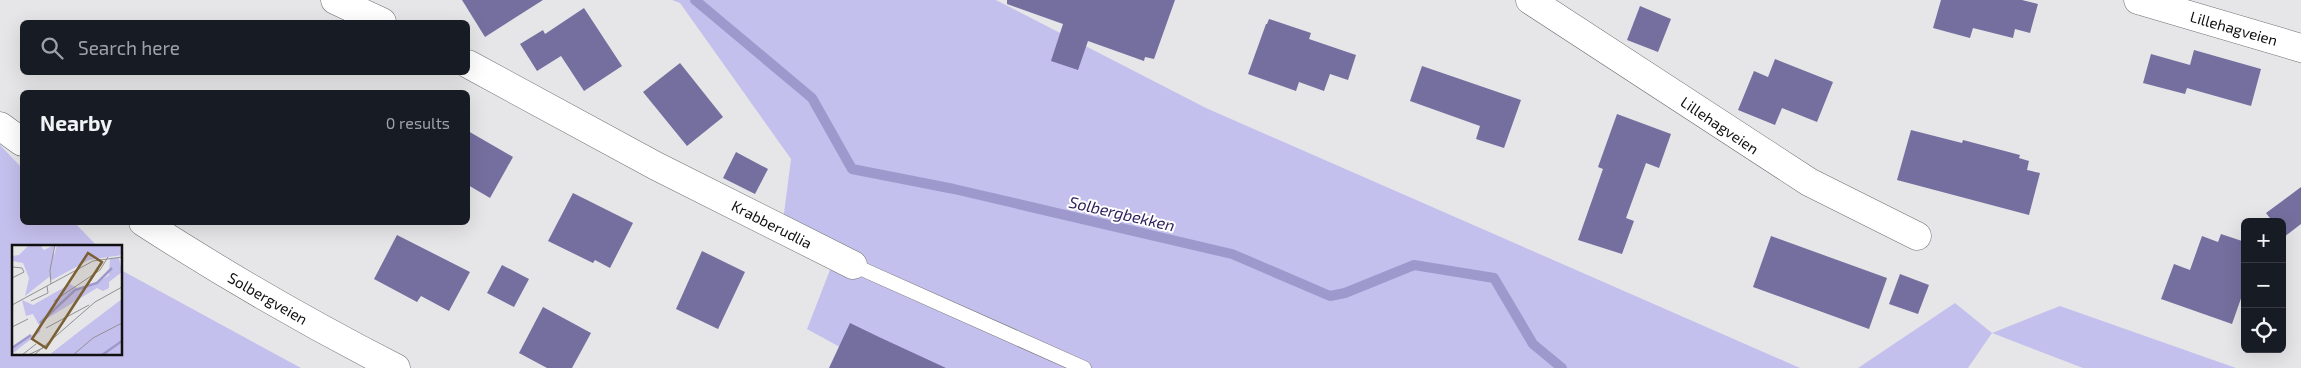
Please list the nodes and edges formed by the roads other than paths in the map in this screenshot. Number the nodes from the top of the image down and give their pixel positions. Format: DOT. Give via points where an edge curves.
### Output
graph roads {
  1 [pos="335,0"];
  2 [pos="1530,0"];
  3 [pos="2138,0"];
  4 [pos="378,20"];
  5 [pos="2301,48"];
  6 [pos="470,65"];
  7 [pos="0,126"];
  8 [pos="20,141"];
  9 [pos="148,225"];
  10 [pos="1917,236"];
  11 [pos="853,266"];
  12 [pos="396,368"];
  13 [pos="1084,368"];
  1 -- 4 [label="street"];
  2 -- 10 [label="street, Lillehagveien" via="1809,182"];
  3 -- 5 [label="street, Lillehagveien"];
  6 -- 11 [label="street, Krabberudlia" via="656,166"];
  7 -- 8 [label="street"];
  9 -- 12 [label="street, Solbergveien" via="321,329"];
  11 -- 13 [label="lane, Krabberudlia"];
}
